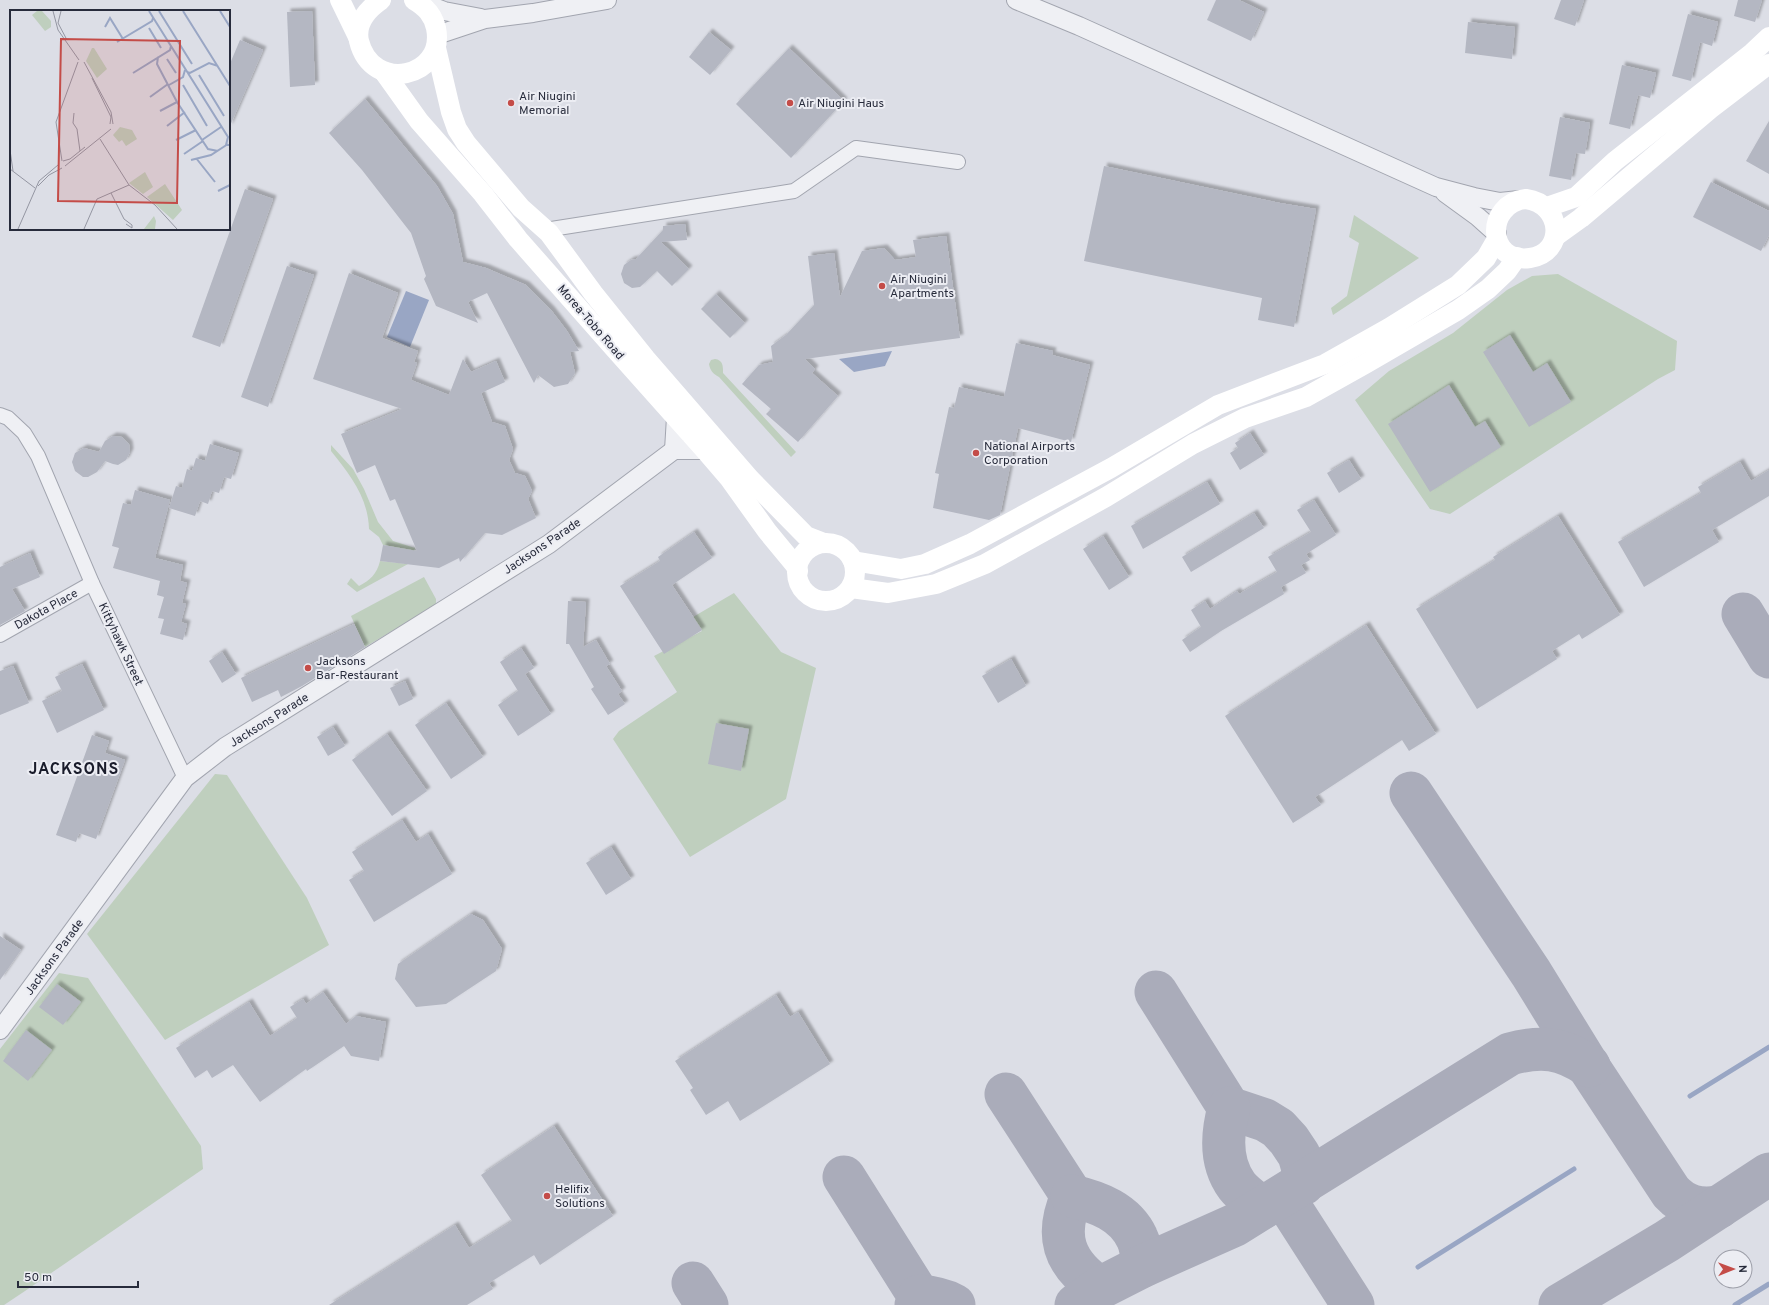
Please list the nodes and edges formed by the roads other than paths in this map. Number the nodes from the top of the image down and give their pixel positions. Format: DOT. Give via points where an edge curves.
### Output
graph roads {
  1 [pos="340,0"];
  2 [pos="380,0"];
  3 [pos="415,0"];
  4 [pos="607,0"];
  5 [pos="1016,0"];
  6 [pos="485,19"];
  7 [pos="358,37"];
  8 [pos="1769,37"];
  9 [pos="437,41"];
  10 [pos="1769,64"];
  11 [pos="384,72"];
  12 [pos="958,162"];
  13 [pos="1436,187"];
  14 [pos="1519,200"];
  15 [pos="1546,207"];
  16 [pos="545,230"];
  17 [pos="1556,236"];
  18 [pos="1497,237"];
  19 [pos="1517,257"];
  20 [pos="0,414"];
  21 [pos="676,417"];
  22 [pos="674,450"];
  23 [pos="705,450"];
  24 [pos="824,543"];
  25 [pos="853,561"];
  26 [pos="798,571"];
  27 [pos="92,583"];
  28 [pos="851,588"];
  29 [pos="0,635"];
  30 [pos="185,778"];
  31 [pos="0,1030"];
  1 -- 7 [label="main road"];
  2 -- 7 [label="main road" via="369,8 361,21"];
  3 -- 6 [label="street" via="444,11"];
  3 -- 9 [label="main road, Morea-Tobo Road" via="425,7 434,20"];
  4 -- 6 [label="street" via="533,14"];
  5 -- 13 [label="street"];
  6 -- 9 [label="street"];
  7 -- 11 [label="main road" via="362,52 371,64"];
  8 -- 15 [label="main road" via="1615,161 1576,197"];
  9 -- 11 [label="main road" via="426,63 413,72 399,75"];
  9 -- 16 [label="main road, Morea-Tobo Road" via="451,112 457,129 521,208"];
  10 -- 17 [label="main road" via="1710,109 1581,218"];
  11 -- 21 [label="main road, Morea-Tobo Road" via="419,121 506,224"];
  12 -- 16 [label="street" via="856,148 794,191"];
  13 -- 14 [label="street" via="1500,202"];
  13 -- 18 [label="street" via="1478,217"];
  14 -- 15 [label="main road" via="1534,200"];
  14 -- 18 [label="main road" via="1509,204 1501,213 1497,223"];
  15 -- 17 [label="main road" via="1554,219"];
  16 -- 24 [label="main road, Morea-Tobo Road" via="646,359 745,474 806,536"];
  17 -- 19 [label="main road" via="1540,255 1529,258"];
  18 -- 19 [label="main road" via="1499,246 1507,254"];
  18 -- 25 [label="main road" via="1486,258 1458,285 1389,328 1325,364 1218,405 1111,468 970,544 925,564 901,569"];
  19 -- 28 [label="main road" via="1488,289 1458,310 1365,364 1306,397 1245,418 1193,444 1106,498 985,564 936,584 888,593"];
  20 -- 27 [label="street, Kittyhawk Street" via="24,433 38,456"];
  21 -- 22 [label="street"];
  21 -- 23 [label="main road, Morea-Tobo Road"];
  22 -- 23 [label="street"];
  22 -- 30 [label="street, Jacksons Parade" via="549,544 226,747"];
  23 -- 26 [label="main road, Morea-Tobo Road"];
  24 -- 25 [label="main road" via="836,545 846,551"];
  24 -- 26 [label="main road" via="806,552 800,561"];
  25 -- 28 [label="main road" via="855,574"];
  26 -- 28 [label="main road" via="799,582 804,591 813,598 823,601 839,598"];
  27 -- 29 [label="street, Dakota Place"];
  27 -- 30 [label="street, Kittyhawk Street"];
  30 -- 31 [label="street, Jacksons Parade"];
}
